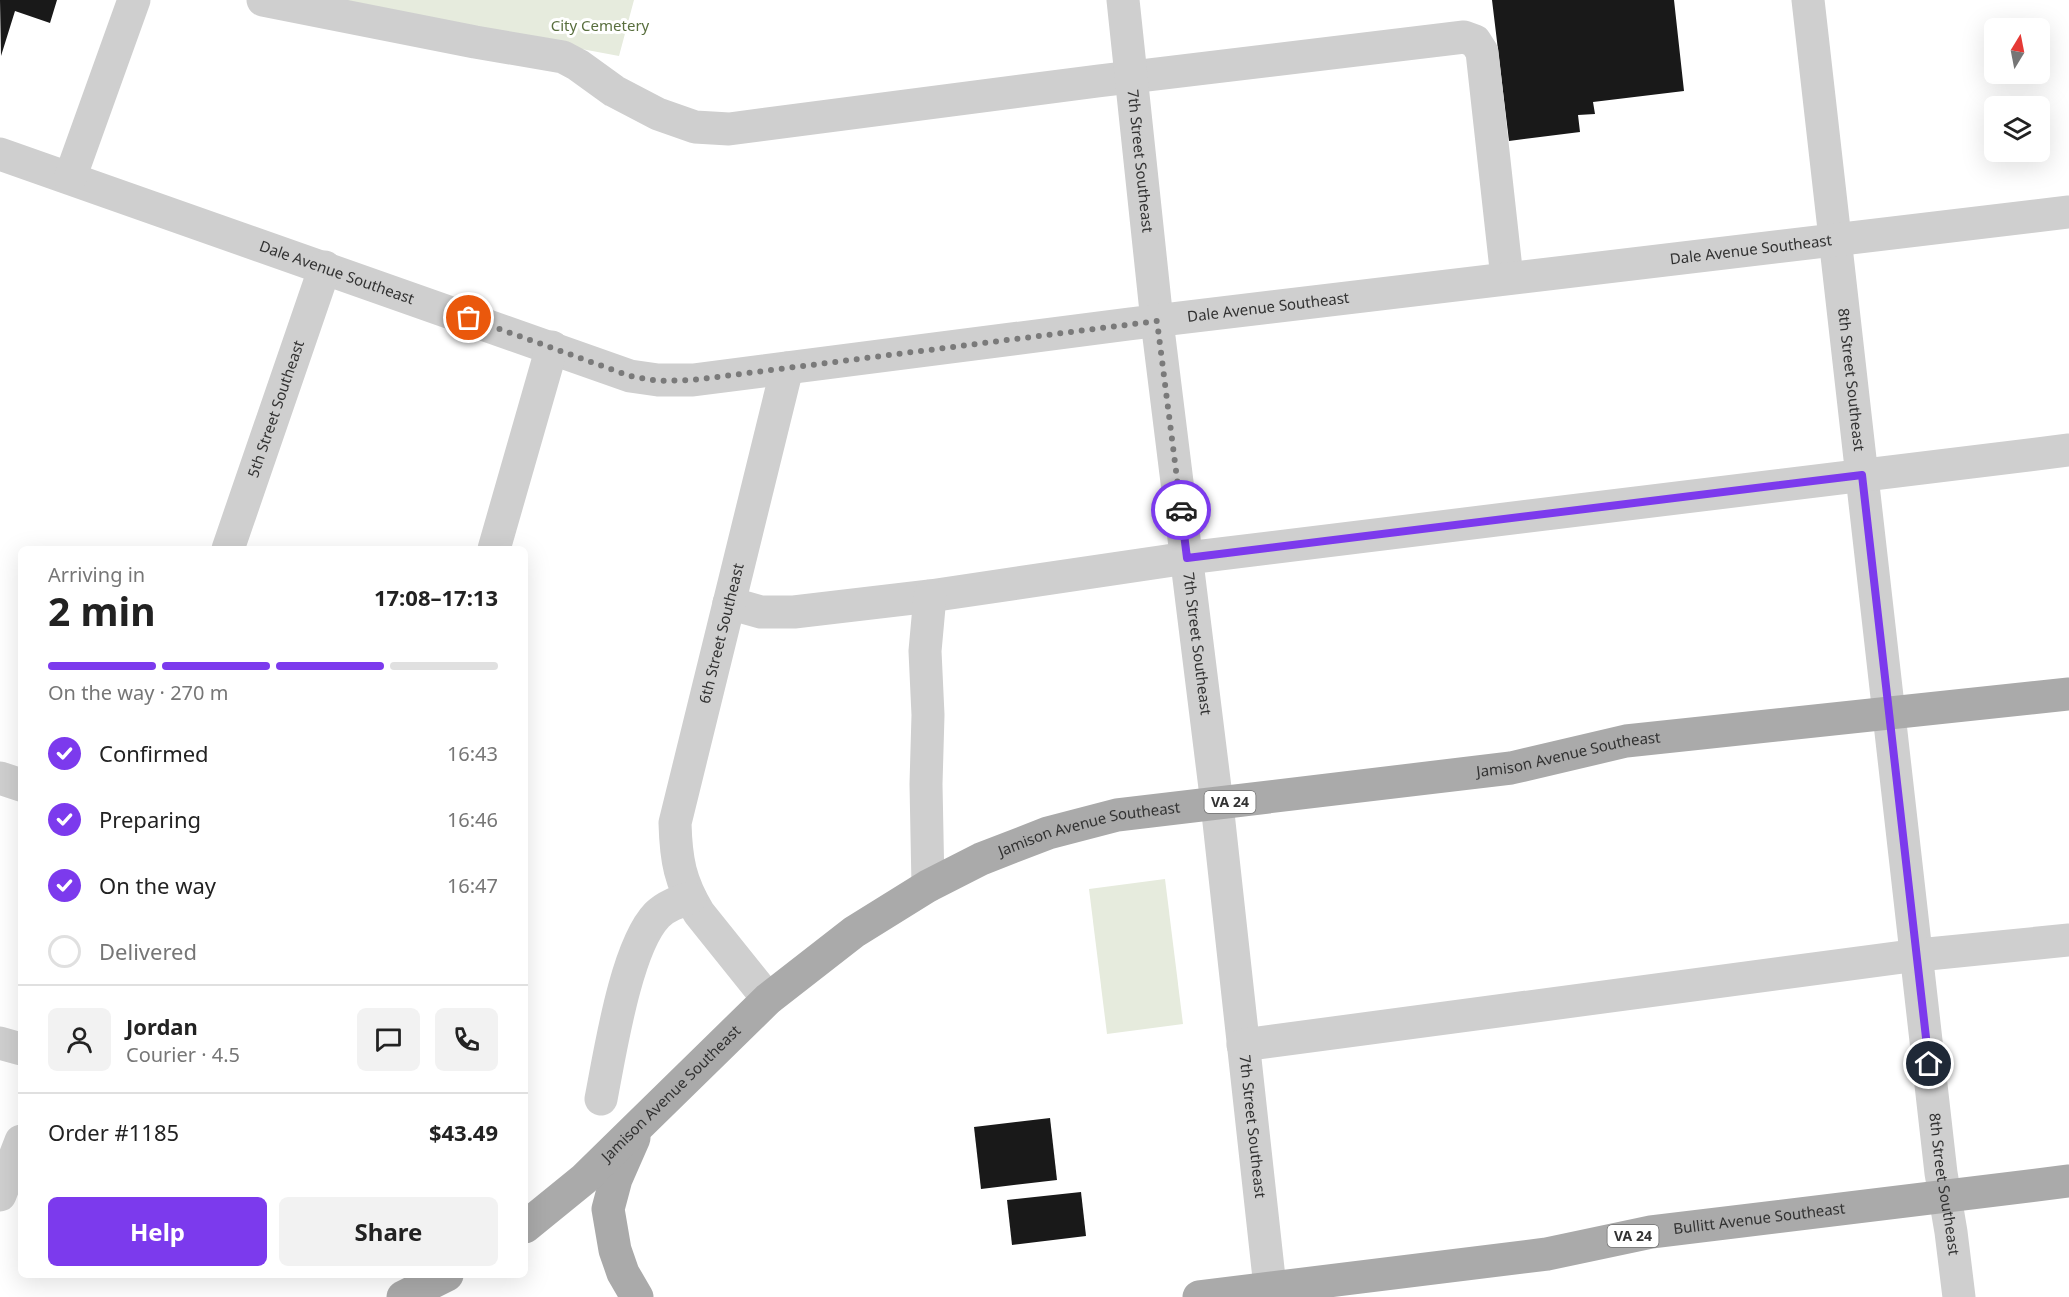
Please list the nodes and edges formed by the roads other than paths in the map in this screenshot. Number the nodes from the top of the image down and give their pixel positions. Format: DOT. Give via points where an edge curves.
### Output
graph roads {
  1 [pos="134,0"];
  2 [pos="263,0"];
  3 [pos="1123,0"];
  4 [pos="1809,0"];
  5 [pos="1132,77"];
  6 [pos="0,154"];
  7 [pos="70,178"];
  8 [pos="2069,212"];
  9 [pos="1836,240"];
  10 [pos="325,267"];
  11 [pos="1507,278"];
  12 [pos="1157,321"];
  13 [pos="552,347"];
  14 [pos="787,368"];
  15 [pos="2069,450"];
  16 [pos="1862,475"];
  17 [pos="229,546"];
  18 [pos="496,546"];
  19 [pos="1187,558"];
  20 [pos="930,596"];
  21 [pos="729,603"];
  22 [pos="2069,694"];
  23 [pos="1890,713"];
  24 [pos="0,778"];
  25 [pos="18,784"];
  26 [pos="1217,804"];
  27 [pos="928,886"];
  28 [pos="690,898"];
  29 [pos="2069,940"];
  30 [pos="1918,955"];
  31 [pos="768,999"];
  32 [pos="0,1042"];
  33 [pos="1243,1045"];
  34 [pos="18,1049"];
  35 [pos="601,1099"];
  36 [pos="641,1122"];
  37 [pos="18,1149"];
  38 [pos="2069,1181"];
  39 [pos="0,1195"];
  40 [pos="1944,1196"];
  41 [pos="528,1225"];
  42 [pos="442,1278"];
  43 [pos="1270,1287"];
  44 [pos="410,1296"];
  45 [pos="637,1297"];
  46 [pos="1198,1297"];
  47 [pos="1959,1297"];
  1 -- 7 [label="street"];
  2 -- 5 [label="street" via="563,57 614,91 658,114 695,127 729,129"];
  3 -- 5 [label="street, 7th Street Southeast"];
  4 -- 9 [label="street, 8th Street Southeast"];
  5 -- 11 [label="street" via="1464,37 1474,41 1482,52"];
  5 -- 12 [label="street, 7th Street Southeast"];
  6 -- 7 [label="street, Dale Avenue Southeast"];
  7 -- 10 [label="street, Dale Avenue Southeast"];
  8 -- 9 [label="street, Dale Avenue Southeast"];
  9 -- 11 [label="street, Dale Avenue Southeast"];
  9 -- 16 [label="street, 8th Street Southeast"];
  10 -- 13 [label="street, Dale Avenue Southeast"];
  10 -- 17 [label="street, 5th Street Southeast"];
  11 -- 12 [label="street, Dale Avenue Southeast"];
  12 -- 14 [label="street, Dale Avenue Southeast"];
  12 -- 19 [label="street, 7th Street Southeast"];
  13 -- 14 [label="street, Dale Avenue Southeast" via="630,376 658,381"];
  13 -- 18 [label="street"];
  14 -- 21 [label="street, 6th Street Southeast"];
  15 -- 16 [label="street"];
  16 -- 19 [label="street"];
  16 -- 23 [label="street, 8th Street Southeast"];
  19 -- 20 [label="street"];
  19 -- 26 [label="street, 7th Street Southeast"];
  20 -- 21 [label="street" via="794,612 761,612"];
  20 -- 27 [label="street" via="925,651"];
  21 -- 28 [label="street, 6th Street Southeast" via="675,823 676,855"];
  22 -- 23 [label="main road, Jamison Avenue Southeast / VA 24"];
  23 -- 26 [label="main road, Jamison Avenue Southeast / VA 24" via="1626,741 1510,768"];
  23 -- 30 [label="street, 8th Street Southeast"];
  24 -- 25 [label="street"];
  26 -- 27 [label="main road, Jamison Avenue Southeast / VA 24" via="1117,815 1048,833 981,859"];
  26 -- 33 [label="street, 7th Street Southeast"];
  27 -- 31 [label="main road, Jamison Avenue Southeast / VA 24" via="854,932"];
  28 -- 31 [label="street, 6th Street Southeast"];
  28 -- 35 [label="street" via="658,914 644,931 627,980"];
  29 -- 30 [label="street"];
  30 -- 33 [label="street"];
  30 -- 40 [label="street, 8th Street Southeast"];
  31 -- 36 [label="main road, Jamison Avenue Southeast / VA 24"];
  32 -- 34 [label="street"];
  33 -- 43 [label="street, 7th Street Southeast"];
  36 -- 41 [label="main road, Jamison Avenue Southeast / VA 24" via="584,1179"];
  36 -- 45 [label="main road" via="616,1179 608,1209 622,1273"];
  37 -- 39 [label="street"];
  38 -- 40 [label="main road, Bullitt Avenue Southeast / VA 24"];
  40 -- 43 [label="main road, Bullitt Avenue Southeast / VA 24" via="1652,1232 1547,1254"];
  40 -- 47 [label="street, 8th Street Southeast"];
  42 -- 44 [label="main road"];
  43 -- 46 [label="main road, Bullitt Avenue Southeast / VA 24"];
}
